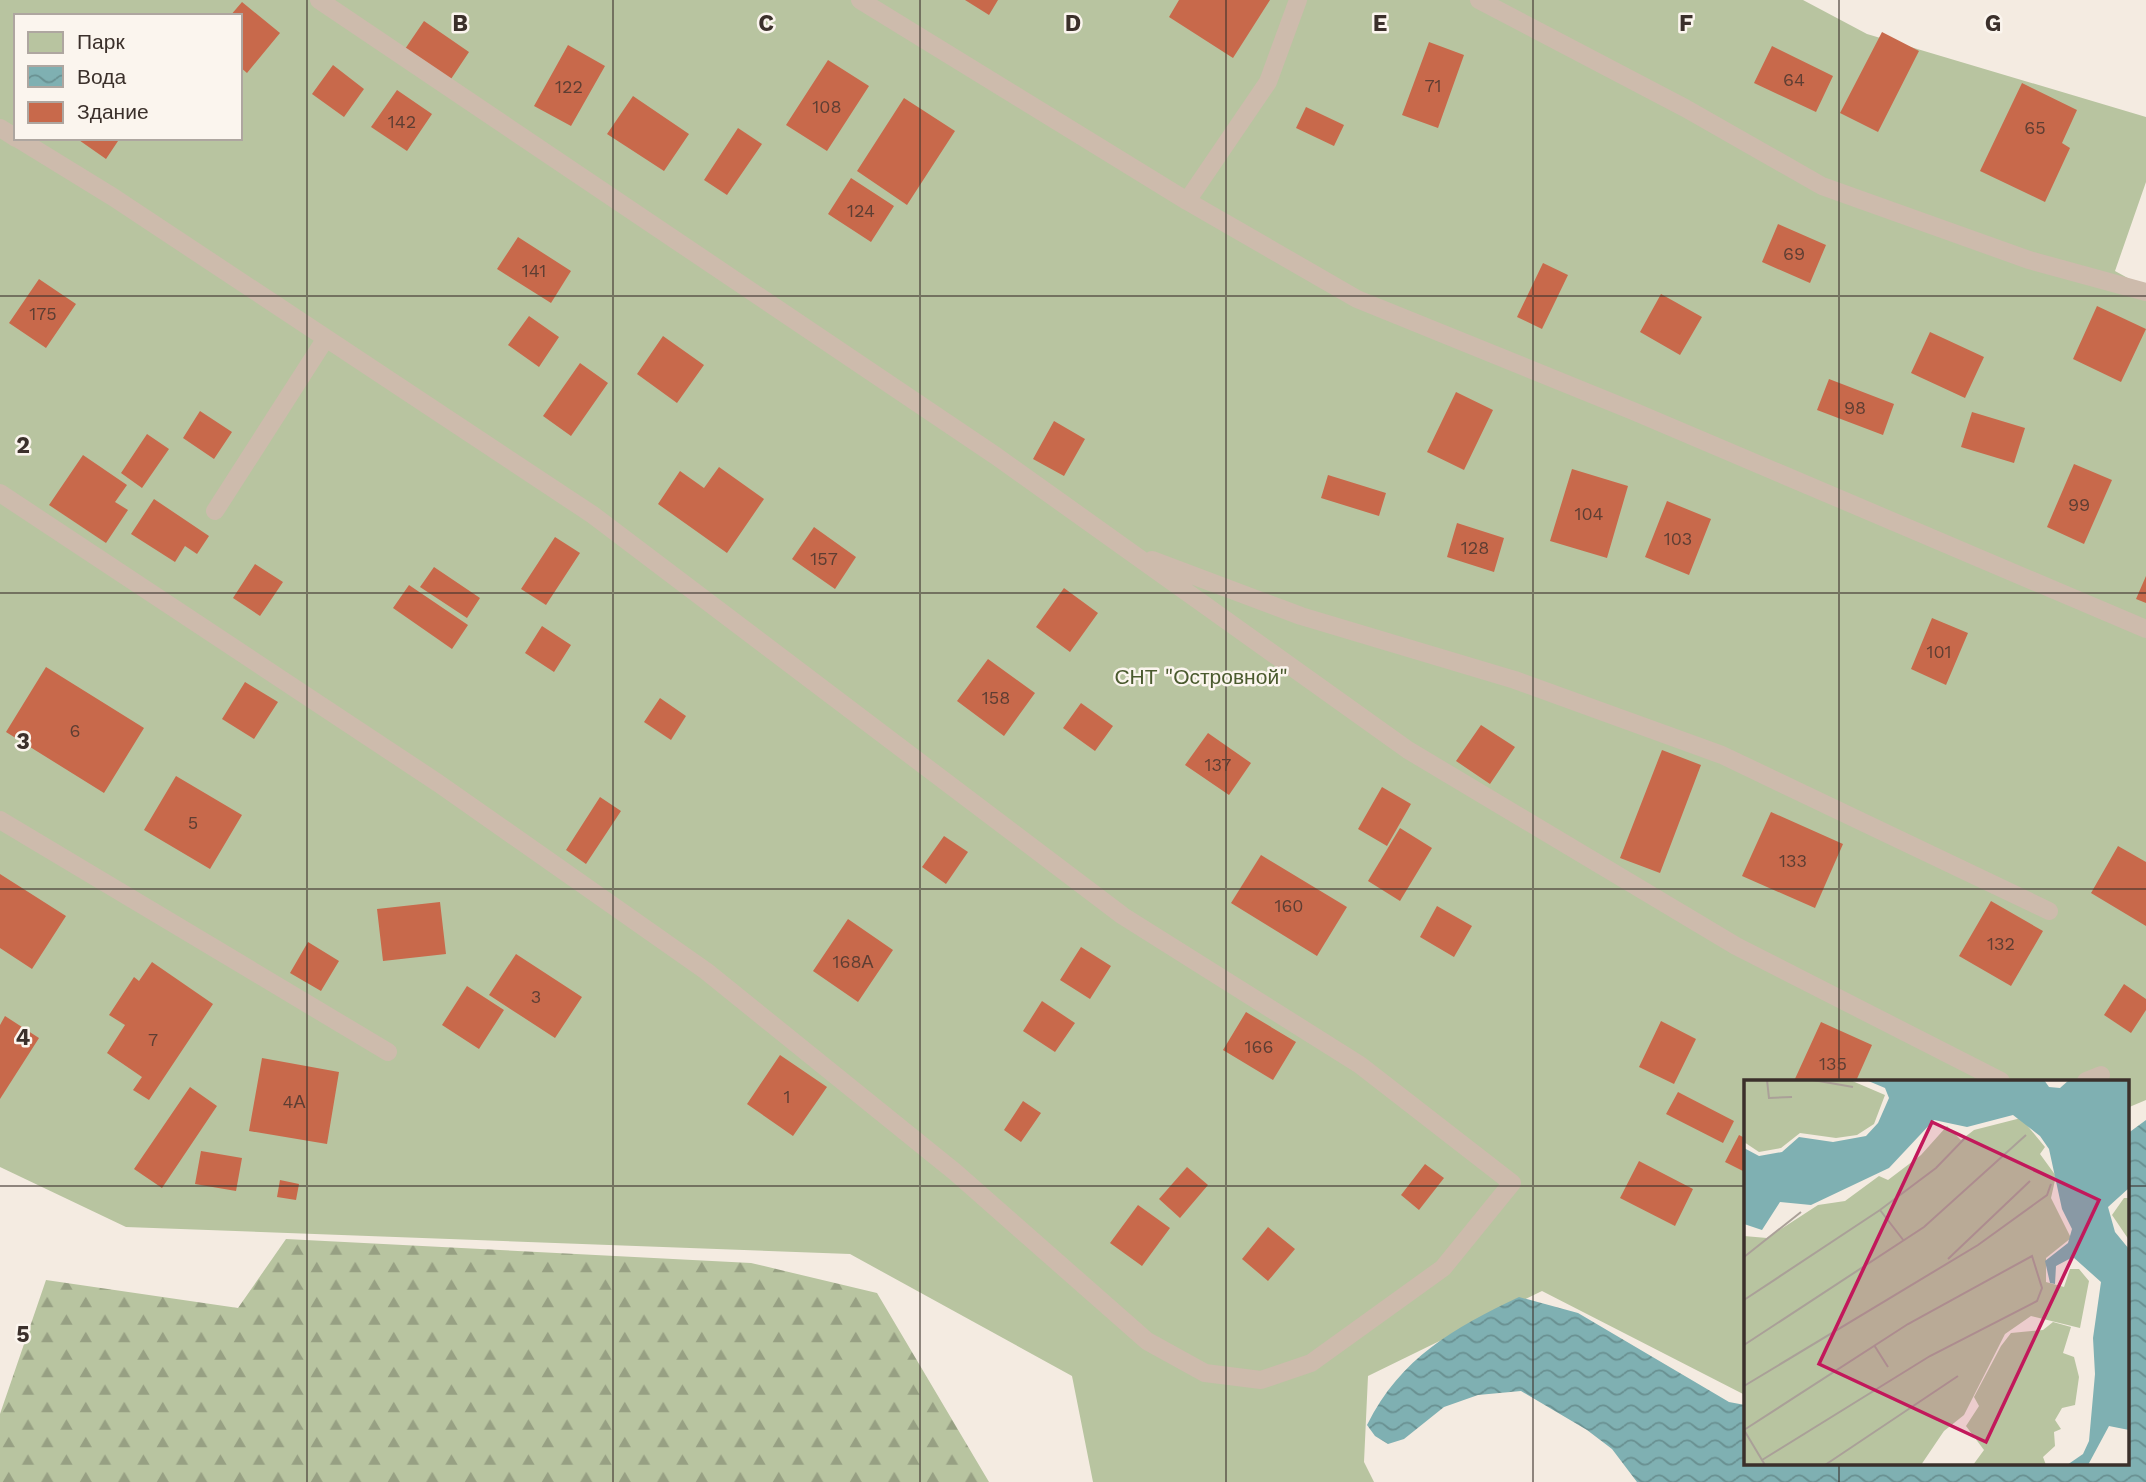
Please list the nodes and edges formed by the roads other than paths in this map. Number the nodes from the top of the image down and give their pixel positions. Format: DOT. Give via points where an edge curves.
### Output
graph roads {
  1 [pos="319,0"];
  2 [pos="860,0"];
  3 [pos="1298,0"];
  4 [pos="1479,0"];
  5 [pos="19,140"];
  6 [pos="1187,201"];
  7 [pos="2146,292"];
  8 [pos="326,338"];
  9 [pos="0,493"];
  10 [pos="215,511"];
  11 [pos="1129,551"];
  12 [pos="2146,629"];
  13 [pos="0,820"];
  14 [pos="2049,911"];
  15 [pos="388,1052"];
  16 [pos="1999,1080"];
  1 -- 11 [label="lane" via="996,456"];
  2 -- 6 [label="lane"];
  3 -- 6 [label="lane" via="1268,82"];
  4 -- 7 [label="lane" via="1822,186 2029,260"];
  5 -- 8 [label="lane"];
  6 -- 12 [label="lane" via="1357,299"];
  8 -- 9 [label="lane" via="593,515 1123,916 1360,1065 1512,1183 1443,1268 1311,1363 1261,1380 1205,1373 1147,1341 955,1172 706,971 438,783"];
  8 -- 10 [label="lane"];
  11 -- 14 [label="lane" via="1301,616 1515,680 1722,755"];
  11 -- 16 [label="lane" via="1408,750 1736,946"];
  13 -- 15 [label="lane"];
}
